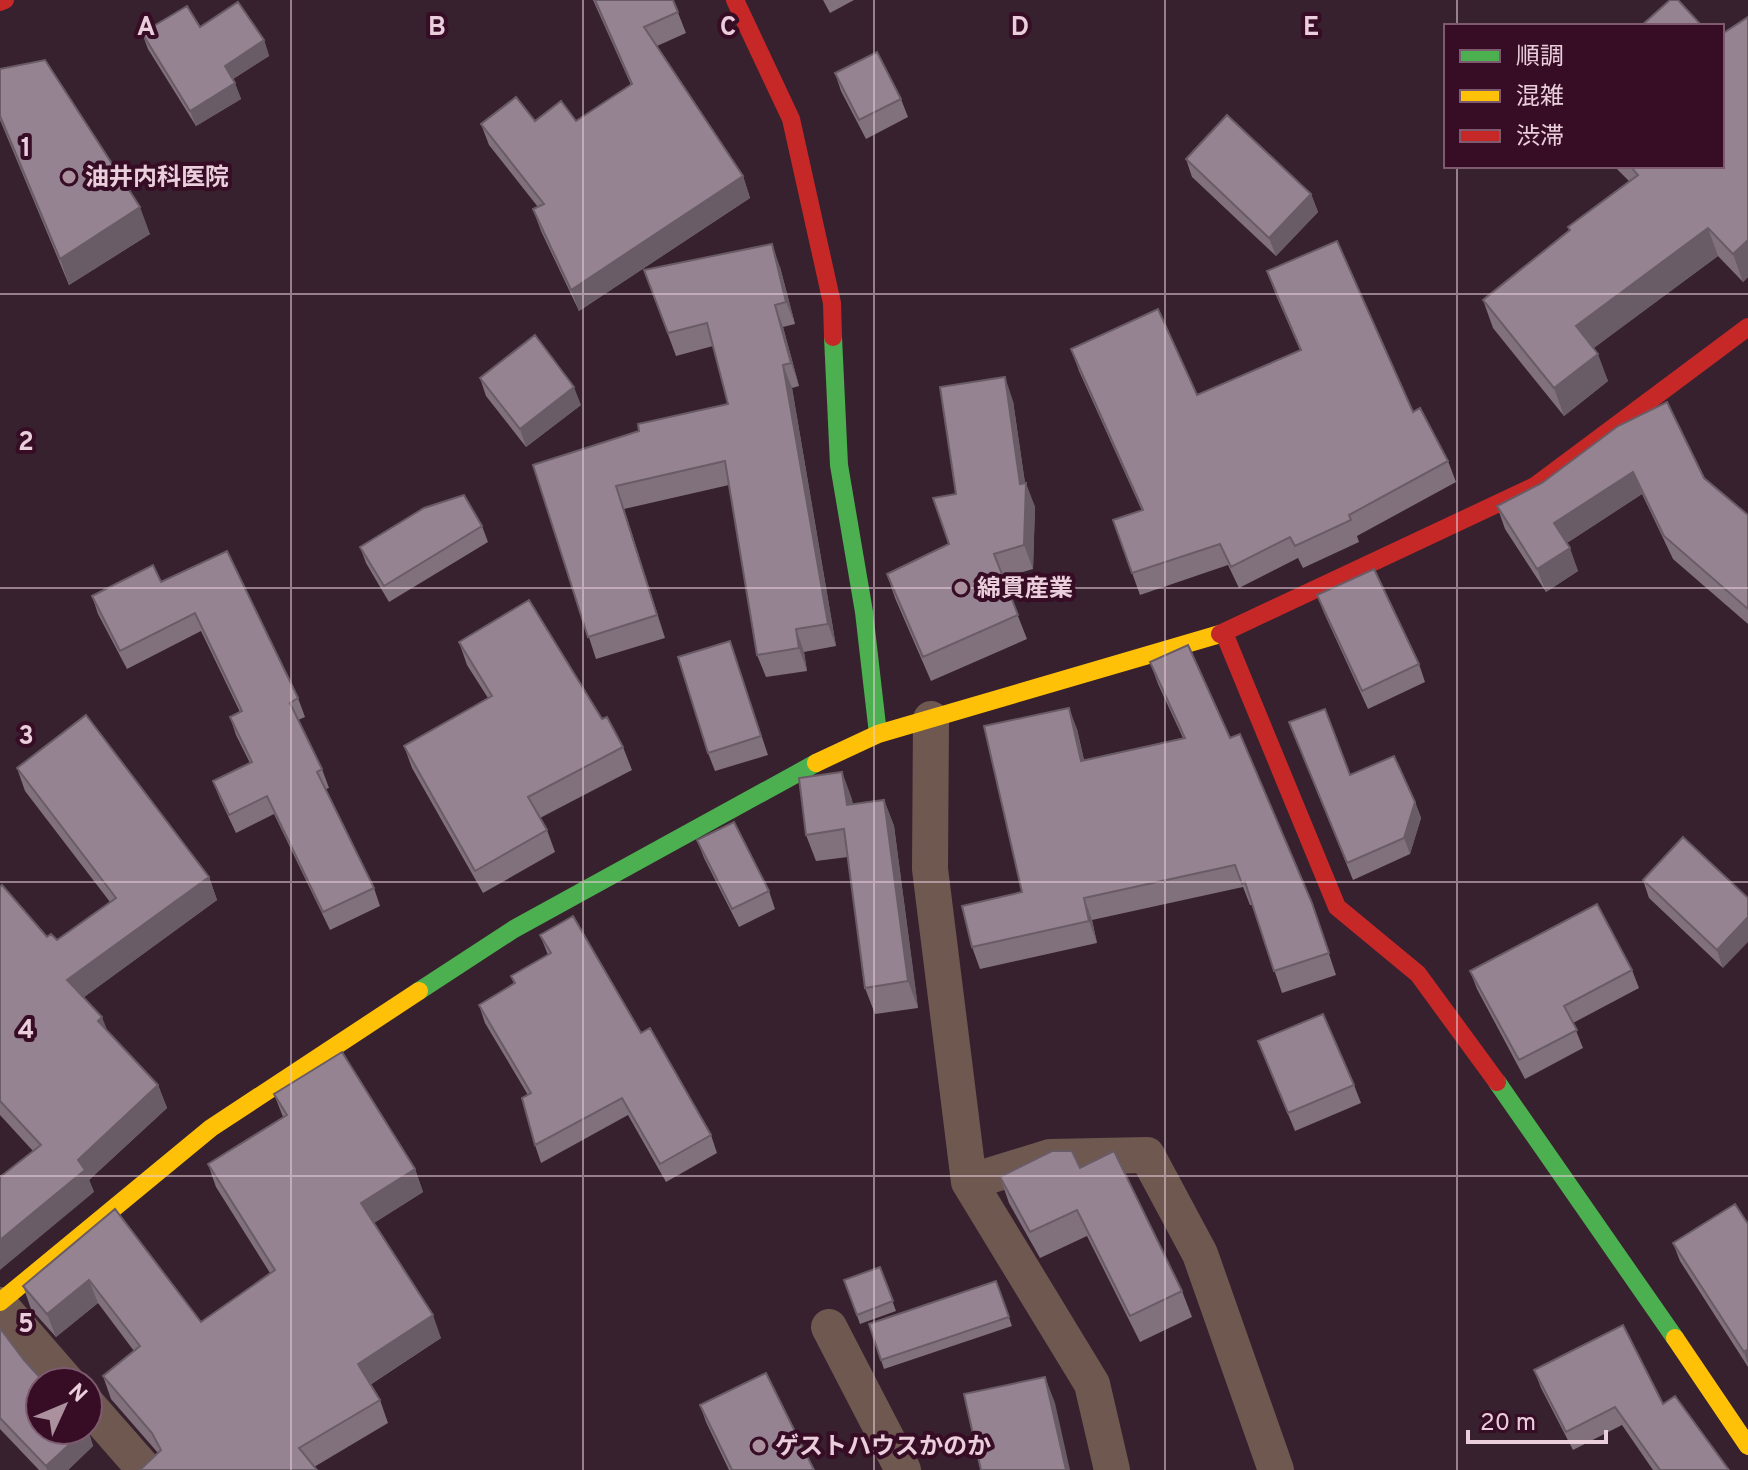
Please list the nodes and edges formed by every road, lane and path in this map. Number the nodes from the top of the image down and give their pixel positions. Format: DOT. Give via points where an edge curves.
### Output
graph roads {
  1 [pos="735,0"];
  2 [pos="1748,327"];
  3 [pos="1224,633"];
  4 [pos="931,719"];
  5 [pos="878,734"];
  6 [pos="969,1182"];
  7 [pos="0,1304"];
  8 [pos="829,1327"];
  9 [pos="53,1366"];
  10 [pos="104,1423"];
  11 [pos="1748,1446"];
  12 [pos="145,1470"];
  13 [pos="903,1470"];
  14 [pos="1112,1470"];
  15 [pos="1276,1470"];
  1 -- 5 [label="street" via="791,119 832,303 839,465"];
  2 -- 3 [label="street" via="1535,486"];
  3 -- 4 [label="street"];
  3 -- 11 [label="street" via="1337,907 1418,974 1549,1153"];
  4 -- 5 [label="street"];
  4 -- 6 [label="street" via="930,869"];
  5 -- 7 [label="street" via="777,782 514,929 211,1128"];
  6 -- 14 [label="street" via="1092,1384"];
  6 -- 15 [label="street" via="1050,1157 1147,1155 1200,1254"];
  7 -- 9 [label="street"];
  8 -- 13 [label="street"];
  10 -- 12 [label="street"];
}
